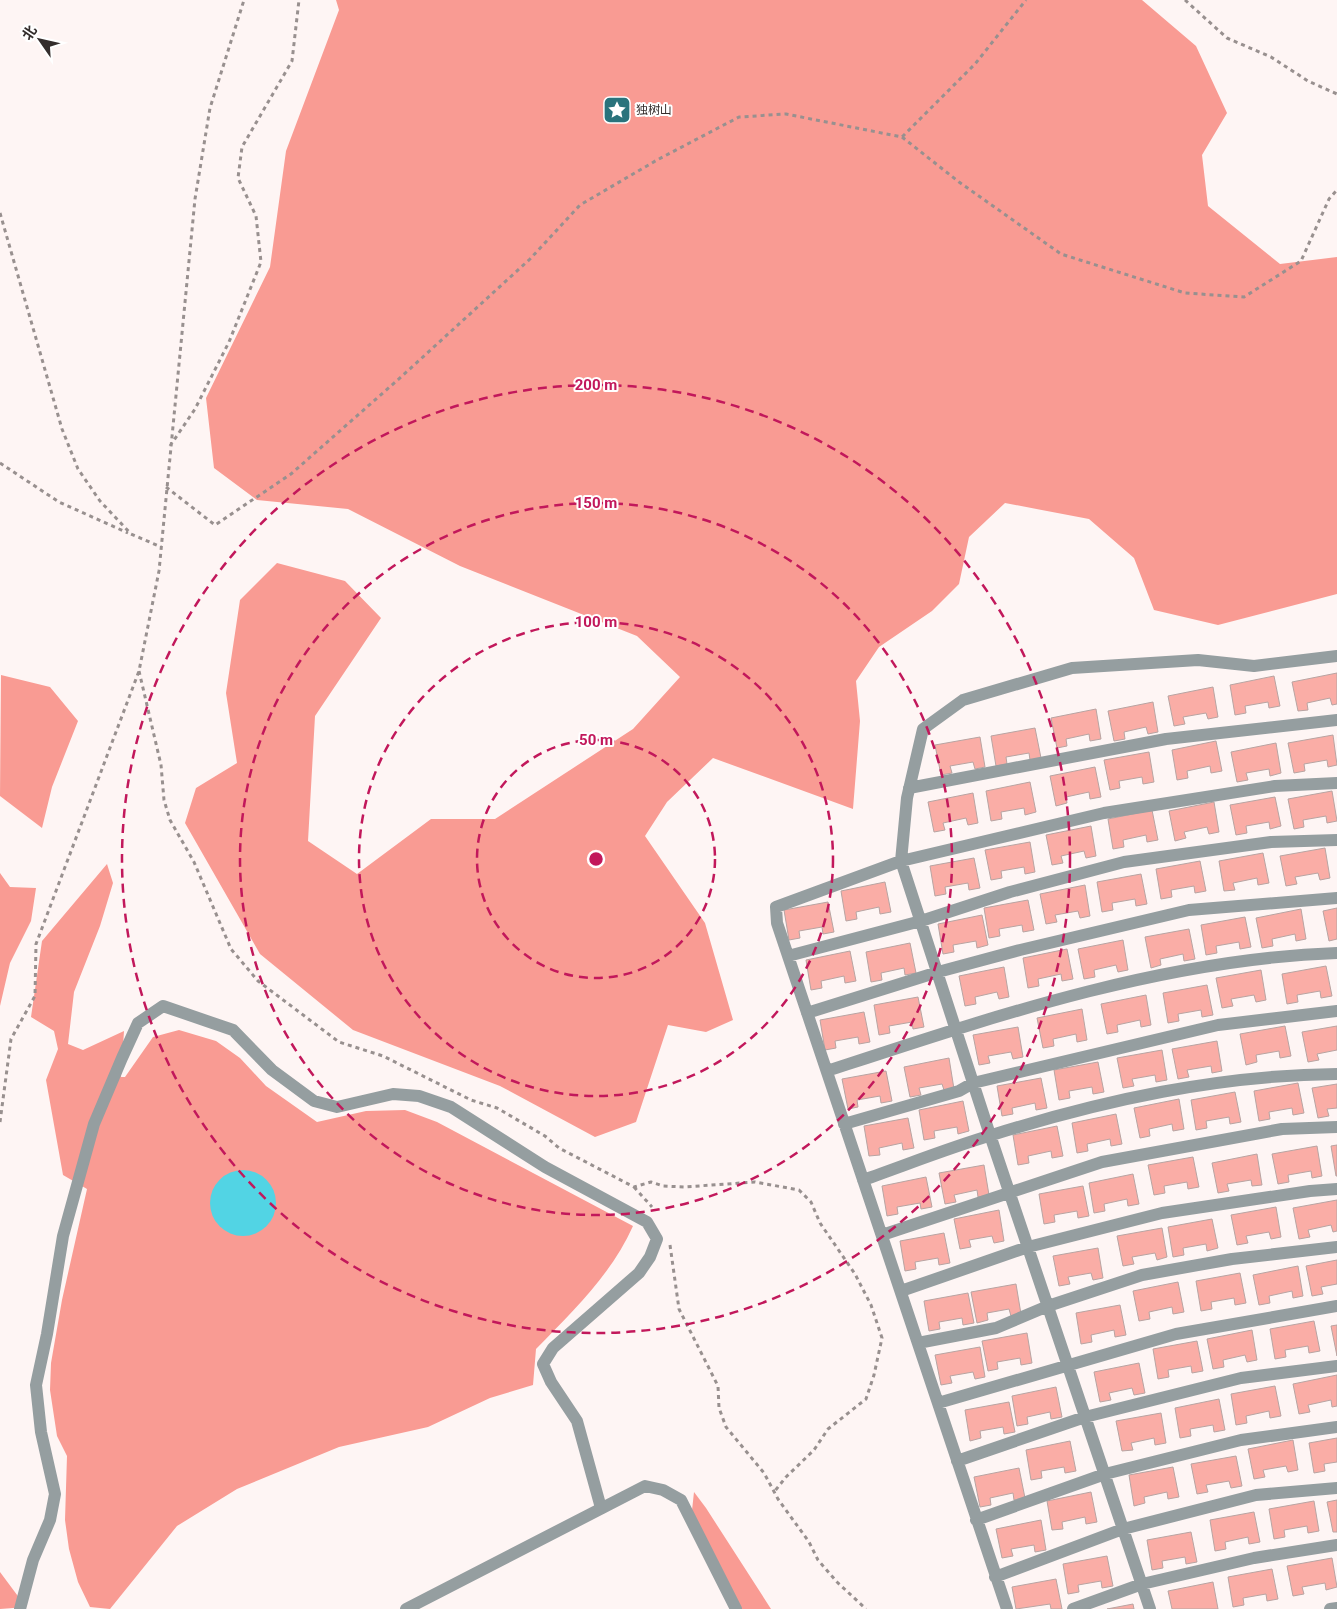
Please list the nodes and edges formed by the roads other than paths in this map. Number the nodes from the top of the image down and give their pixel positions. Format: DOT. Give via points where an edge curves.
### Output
graph roads {
  1 [pos="1337,656"];
  2 [pos="1337,720"];
  3 [pos="1337,784"];
  4 [pos="909,788"];
  5 [pos="1337,840"];
  6 [pos="902,861"];
  7 [pos="1337,898"];
  8 [pos="921,921"];
  9 [pos="1337,953"];
  10 [pos="788,956"];
  11 [pos="938,972"];
  12 [pos="1337,1011"];
  13 [pos="807,1013"];
  14 [pos="956,1029"];
  15 [pos="826,1071"];
  16 [pos="1337,1074"];
  17 [pos="973,1083"];
  18 [pos="844,1124"];
  19 [pos="1337,1127"];
  20 [pos="990,1135"];
  21 [pos="863,1180"];
  22 [pos="1337,1189"];
  23 [pos="1010,1194"];
  24 [pos="882,1235"];
  25 [pos="1028,1247"];
  26 [pos="1337,1247"];
  27 [pos="901,1291"];
  28 [pos="1048,1306"];
  29 [pos="1337,1306"];
  30 [pos="918,1342"];
  31 [pos="1068,1364"];
  32 [pos="1337,1366"];
  33 [pos="938,1403"];
  34 [pos="1085,1417"];
  35 [pos="1337,1427"];
  36 [pos="957,1462"];
  37 [pos="1105,1474"];
  38 [pos="1337,1488"];
  39 [pos="601,1508"];
  40 [pos="976,1520"];
  41 [pos="1123,1529"];
  42 [pos="1337,1545"];
  43 [pos="995,1577"];
  44 [pos="1142,1584"];
  45 [pos="1337,1608"];
  46 [pos="20,1609"];
  47 [pos="406,1609"];
  48 [pos="736,1609"];
  49 [pos="1007,1609"];
  50 [pos="1073,1609"];
  51 [pos="1150,1609"];
  52 [pos="1330,1609"];
  1 -- 4 [label="lane" via="1254,666 1198,660 1072,668 963,700 923,729"];
  2 -- 4 [label="lane" via="1166,738"];
  3 -- 6 [label="lane" via="1275,786 1104,813"];
  4 -- 6 [label="lane"];
  5 -- 8 [label="lane" via="1271,842 1124,862 1010,892"];
  6 -- 8 [label="lane"];
  6 -- 10 [label="lane" via="776,907 777,923"];
  7 -- 11 [label="lane" via="1189,910"];
  8 -- 10 [label="lane"];
  8 -- 11 [label="lane"];
  9 -- 14 [label="lane" via="1199,968 1079,994"];
  10 -- 13 [label="lane"];
  11 -- 13 [label="lane"];
  11 -- 14 [label="lane"];
  12 -- 17 [label="lane" via="1218,1025"];
  13 -- 15 [label="lane"];
  14 -- 15 [label="lane"];
  14 -- 17 [label="lane"];
  15 -- 18 [label="lane"];
  16 -- 20 [label="lane" via="1221,1081 1090,1107"];
  17 -- 18 [label="lane" via="959,1091"];
  17 -- 20 [label="lane"];
  18 -- 21 [label="lane"];
  19 -- 23 [label="lane" via="1282,1128 1102,1162"];
  20 -- 21 [label="lane"];
  20 -- 23 [label="lane"];
  21 -- 24 [label="lane"];
  22 -- 25 [label="lane" via="1162,1213"];
  23 -- 24 [label="lane"];
  23 -- 25 [label="lane"];
  24 -- 27 [label="lane"];
  25 -- 27 [label="lane"];
  25 -- 28 [label="lane"];
  26 -- 28 [label="lane" via="1232,1259 1142,1275"];
  27 -- 30 [label="lane"];
  28 -- 30 [label="lane" via="996,1328"];
  28 -- 31 [label="lane"];
  29 -- 31 [label="lane" via="1176,1334"];
  30 -- 33 [label="lane"];
  31 -- 33 [label="lane"];
  31 -- 34 [label="lane"];
  32 -- 34 [label="lane" via="1241,1378"];
  33 -- 36 [label="lane"];
  34 -- 36 [label="lane"];
  34 -- 37 [label="lane"];
  35 -- 37 [label="lane" via="1240,1440"];
  36 -- 40 [label="lane"];
  37 -- 40 [label="lane"];
  37 -- 41 [label="lane"];
  38 -- 41 [label="lane" via="1256,1495"];
  39 -- 46 [label="lane" via="577,1421 551,1382 544,1364 553,1348 639,1273 657,1239 647,1222 546,1167 451,1107 419,1096 393,1094 337,1107 314,1101 272,1070 233,1030 163,1006 138,1023 122,1058 94,1124 63,1236 48,1334 36,1384 41,1432 55,1494 50,1520 33,1560"];
  39 -- 47 [label="lane"];
  39 -- 48 [label="lane" via="645,1486 663,1490 681,1500"];
  40 -- 43 [label="lane"];
  41 -- 43 [label="lane"];
  41 -- 44 [label="lane"];
  42 -- 44 [label="lane" via="1254,1558"];
  43 -- 49 [label="lane"];
  44 -- 50 [label="lane"];
  44 -- 51 [label="lane"];
  45 -- 52 [label="lane"];
}
